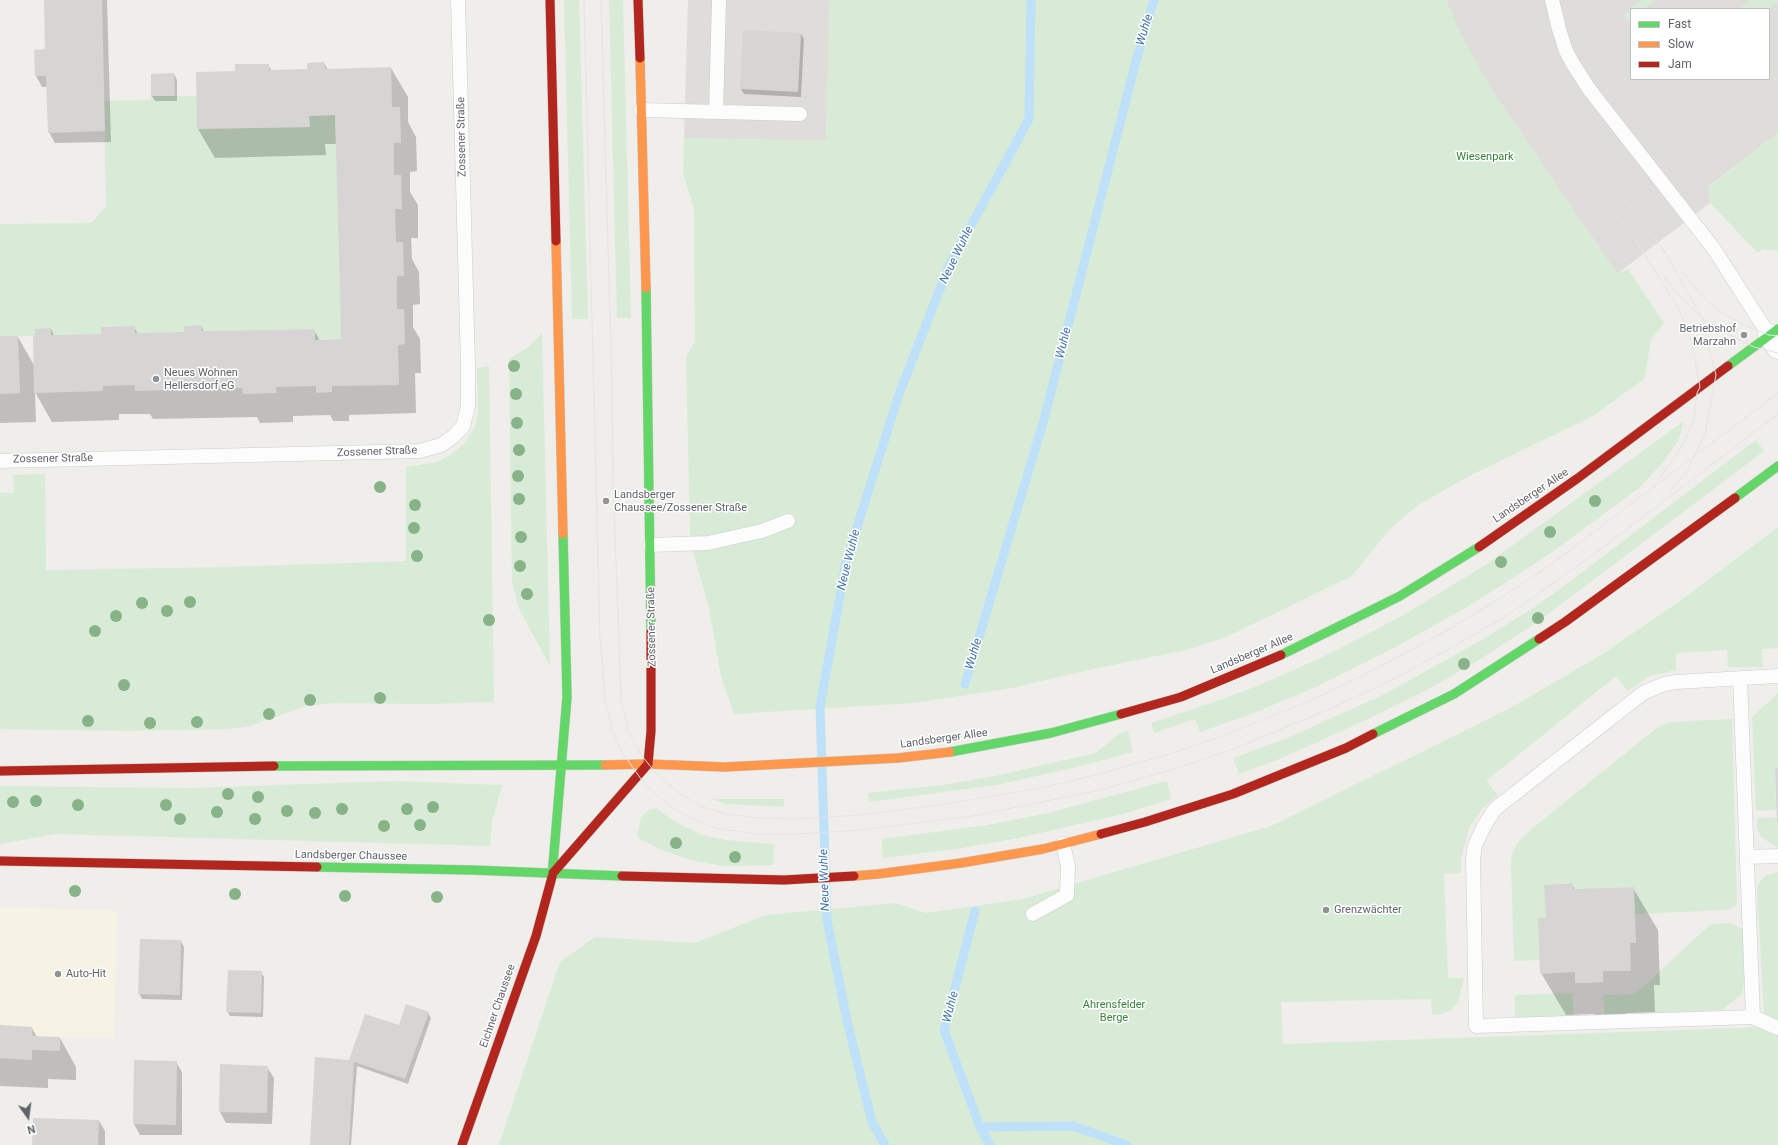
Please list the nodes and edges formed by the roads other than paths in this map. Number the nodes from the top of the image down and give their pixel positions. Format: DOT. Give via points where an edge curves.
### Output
graph roads {
  1 [pos="458,0"];
  2 [pos="550,0"];
  3 [pos="638,0"];
  4 [pos="719,0"];
  5 [pos="1552,0"];
  6 [pos="641,110"];
  7 [pos="716,112"];
  8 [pos="800,114"];
  9 [pos="1775,338"];
  10 [pos="0,461"];
  11 [pos="1778,466"];
  12 [pos="788,521"];
  13 [pos="650,545"];
  14 [pos="1778,676"];
  15 [pos="1740,678"];
  16 [pos="648,764"];
  17 [pos="561,766"];
  18 [pos="0,771"];
  19 [pos="1063,844"];
  20 [pos="1778,856"];
  21 [pos="1748,857"];
  22 [pos="0,861"];
  23 [pos="553,873"];
  24 [pos="1033,914"];
  25 [pos="1754,1017"];
  26 [pos="1778,1028"];
  27 [pos="462,1145"];
  1 -- 10 [label="lane, Zossener Straße" via="468,406 463,426 454,436 441,445 420,451"];
  2 -- 17 [label="main road" via="567,697"];
  3 -- 6 [label="main road, Zossener Straße"];
  4 -- 7 [label="lane"];
  5 -- 9 [label="lane" via="1566,51 1577,71 1714,249"];
  6 -- 7 [label="lane"];
  6 -- 13 [label="main road, Zossener Straße"];
  7 -- 8 [label="lane"];
  9 -- 16 [label="main road, Landsberger Allee" via="1480,546 1400,596 1294,650 1181,697 1051,733 954,751 898,758 792,765 724,767"];
  11 -- 19 [label="main road" via="1565,622 1454,694 1346,748 1233,794 1152,820"];
  12 -- 13 [label="lane" via="762,531 708,543"];
  13 -- 16 [label="main road, Zossener Straße" via="653,696"];
  14 -- 15 [label="lane"];
  15 -- 21 [label="lane"];
  15 -- 25 [label="lane" via="1676,682 1643,693 1495,809 1475,845 1473,859 1476,1026"];
  16 -- 17 [label="main road"];
  16 -- 23 [label="main road, Eichner Chaussee"];
  17 -- 18 [label="main road" via="330,765"];
  17 -- 23 [label="main road, Eichner Chaussee"];
  19 -- 23 [label="main road, Landsberger Chaussee" via="961,864 878,874 784,880"];
  19 -- 24 [label="lane" via="1068,866 1067,895"];
  20 -- 21 [label="lane"];
  21 -- 25 [label="lane"];
  22 -- 23 [label="main road, Landsberger Chaussee"];
  23 -- 27 [label="main road, Eichner Chaussee" via="536,936"];
  25 -- 26 [label="lane"];
}
